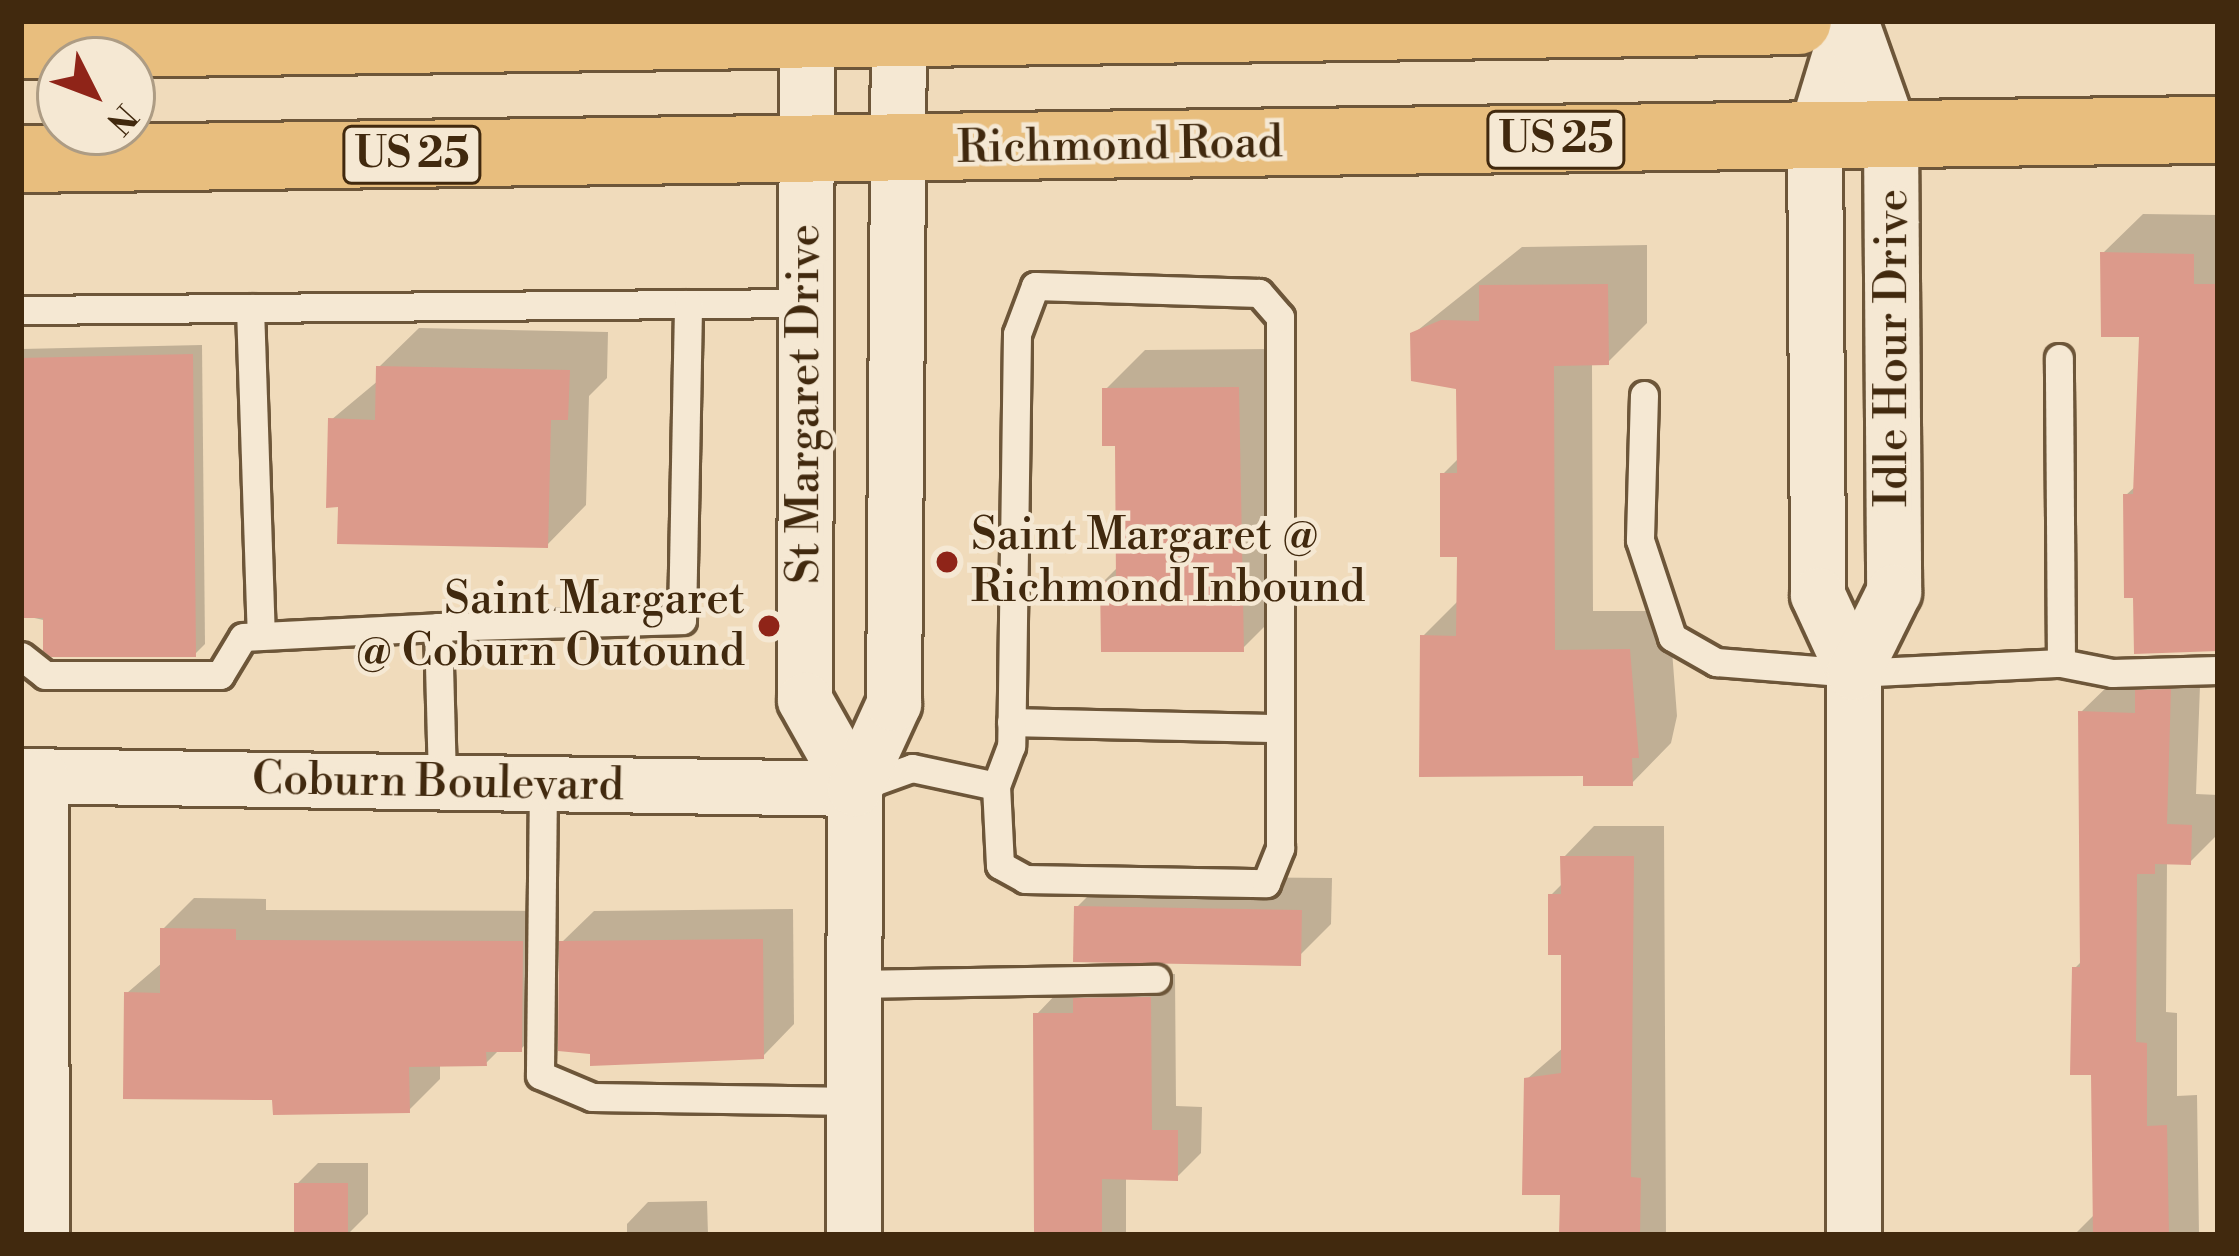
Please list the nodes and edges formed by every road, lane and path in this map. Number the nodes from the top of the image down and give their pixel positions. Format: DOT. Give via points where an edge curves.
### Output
graph roads {
  1 [pos="1798,21"];
  2 [pos="1851,21"];
  3 [pos="899,28"];
  4 [pos="807,29"];
  5 [pos="21,45"];
  6 [pos="2218,130"];
  7 [pos="1892,134"];
  8 [pos="1815,136"];
  9 [pos="893,150"];
  10 [pos="803,151"];
  11 [pos="21,159"];
  12 [pos="804,303"];
  13 [pos="688,304"];
  14 [pos="250,308"];
  15 [pos="21,310"];
  16 [pos="2060,358"];
  17 [pos="1644,395"];
  18 [pos="438,627"];
  19 [pos="261,636"];
  20 [pos="21,656"];
  21 [pos="2061,663"];
  22 [pos="2218,670"];
  23 [pos="1854,673"];
  24 [pos="1011,722"];
  25 [pos="1279,728"];
  26 [pos="31,776"];
  27 [pos="442,783"];
  28 [pos="542,784"];
  29 [pos="996,786"];
  30 [pos="855,789"];
  31 [pos="1156,980"];
  32 [pos="855,984"];
  33 [pos="854,1101"];
  34 [pos="43,1235"];
  35 [pos="854,1235"];
  36 [pos="1854,1235"];
  1 -- 3 [label="main road"];
  2 -- 7 [label="street, Idle Hour Drive"];
  2 -- 8 [label="street, Idle Hour Drive"];
  3 -- 4 [label="main road"];
  3 -- 9 [label="street, St Margaret Drive"];
  4 -- 5 [label="main road"];
  4 -- 10 [label="street, St Margaret Drive"];
  6 -- 7 [label="main road, Richmond Road / US 25"];
  7 -- 8 [label="main road, Richmond Road / US 25"];
  7 -- 23 [label="street, Idle Hour Drive" via="1894,592"];
  8 -- 9 [label="main road, Richmond Road / US 25"];
  8 -- 23 [label="street, Idle Hour Drive" via="1818,595"];
  9 -- 10 [label="main road, Richmond Road / US 25"];
  9 -- 30 [label="street, St Margaret Drive" via="894,704"];
  10 -- 11 [label="main road, Richmond Road / US 25"];
  10 -- 12 [label="street, St Margaret Drive"];
  12 -- 13 [label="lane"];
  12 -- 30 [label="street, St Margaret Drive" via="805,700"];
  13 -- 14 [label="lane"];
  13 -- 18 [label="lane" via="682,620"];
  14 -- 15 [label="lane"];
  14 -- 19 [label="lane"];
  16 -- 21 [label="lane"];
  17 -- 23 [label="lane" via="1640,540 1672,637 1716,662"];
  18 -- 19 [label="lane"];
  18 -- 27 [label="lane"];
  19 -- 20 [label="lane" via="243,638 220,676 45,675"];
  21 -- 22 [label="lane" via="2112,673"];
  21 -- 23 [label="lane"];
  23 -- 36 [label="street, Idle Hour Drive"];
  24 -- 25 [label="lane"];
  24 -- 25 [label="lane" via="1017,334 1035,286 1259,293 1280,317"];
  24 -- 29 [label="lane"];
  25 -- 29 [label="lane" via="1280,848 1266,883 1025,879 1000,865"];
  26 -- 27 [label="street, Coburn Boulevard"];
  26 -- 34 [label="street"];
  27 -- 28 [label="street, Coburn Boulevard"];
  28 -- 30 [label="street, Coburn Boulevard"];
  28 -- 33 [label="lane" via="540,1075 592,1097"];
  29 -- 30 [label="lane" via="912,768"];
  30 -- 32 [label="street, St Margaret Drive"];
  31 -- 32 [label="lane"];
  32 -- 33 [label="street, St Margaret Drive"];
  33 -- 35 [label="street, St Margaret Drive"];
}
